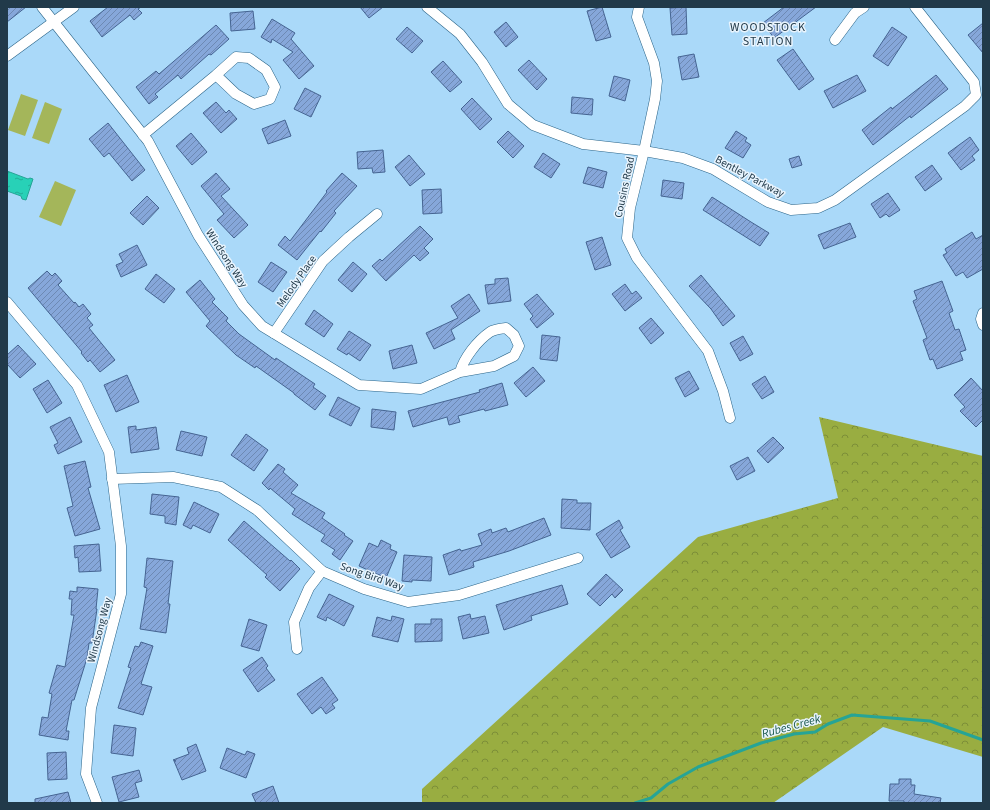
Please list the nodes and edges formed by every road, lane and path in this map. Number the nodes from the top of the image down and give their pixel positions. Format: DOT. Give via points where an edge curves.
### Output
graph roads {
  1 [pos="42,7"];
  2 [pos="74,7"];
  3 [pos="427,7"];
  4 [pos="639,7"];
  5 [pos="864,7"];
  6 [pos="915,7"];
  7 [pos="53,22"];
  8 [pos="835,40"];
  9 [pos="7,56"];
  10 [pos="216,75"];
  11 [pos="143,135"];
  12 [pos="644,151"];
  13 [pos="378,214"];
  14 [pos="7,302"];
  15 [pos="983,313"];
  16 [pos="983,325"];
  17 [pos="274,334"];
  18 [pos="460,372"];
  19 [pos="730,418"];
  20 [pos="112,478"];
  21 [pos="578,558"];
  22 [pos="322,571"];
  23 [pos="298,649"];
  24 [pos="97,803"];
  1 -- 7 [label="street, Windsong Way"];
  2 -- 7 [label="street"];
  3 -- 12 [label="street, Bentley Parkway" via="460,34 482,62 508,104 534,125 583,144"];
  4 -- 12 [label="street, Cousins Road" via="637,17 653,57 657,81"];
  5 -- 8 [label="street" via="855,13"];
  6 -- 12 [label="street, Bentley Parkway" via="974,82 976,95 965,106 836,200 818,208 791,210 768,202 713,170 683,158"];
  7 -- 9 [label="street"];
  7 -- 11 [label="street, Windsong Way"];
  10 -- 10 [label="street" via="236,94 254,104 270,99 275,87 266,70 249,58 236,57"];
  10 -- 11 [label="street"];
  11 -- 17 [label="street, Windsong Way" via="198,235 243,305 262,326"];
  12 -- 19 [label="street, Cousins Road" via="630,208 628,238 637,258 708,351"];
  13 -- 17 [label="street, Melody Place" via="323,261"];
  14 -- 20 [label="street, Windsong Way" via="77,384 109,452"];
  15 -- 16 [label="street"];
  17 -- 18 [label="street, Windsong Way" via="359,385 421,389"];
  18 -- 18 [label="street, Windsong Way" via="494,366 514,356 518,346 514,335 506,328 490,332 468,355"];
  20 -- 22 [label="street, Song Bird Way" via="173,477 221,487 257,510"];
  20 -- 24 [label="street, Windsong Way" via="121,546 121,594 91,708 86,774"];
  21 -- 22 [label="street, Song Bird Way" via="459,595 408,602 364,589"];
  22 -- 23 [label="street" via="309,588 294,622"];
}
